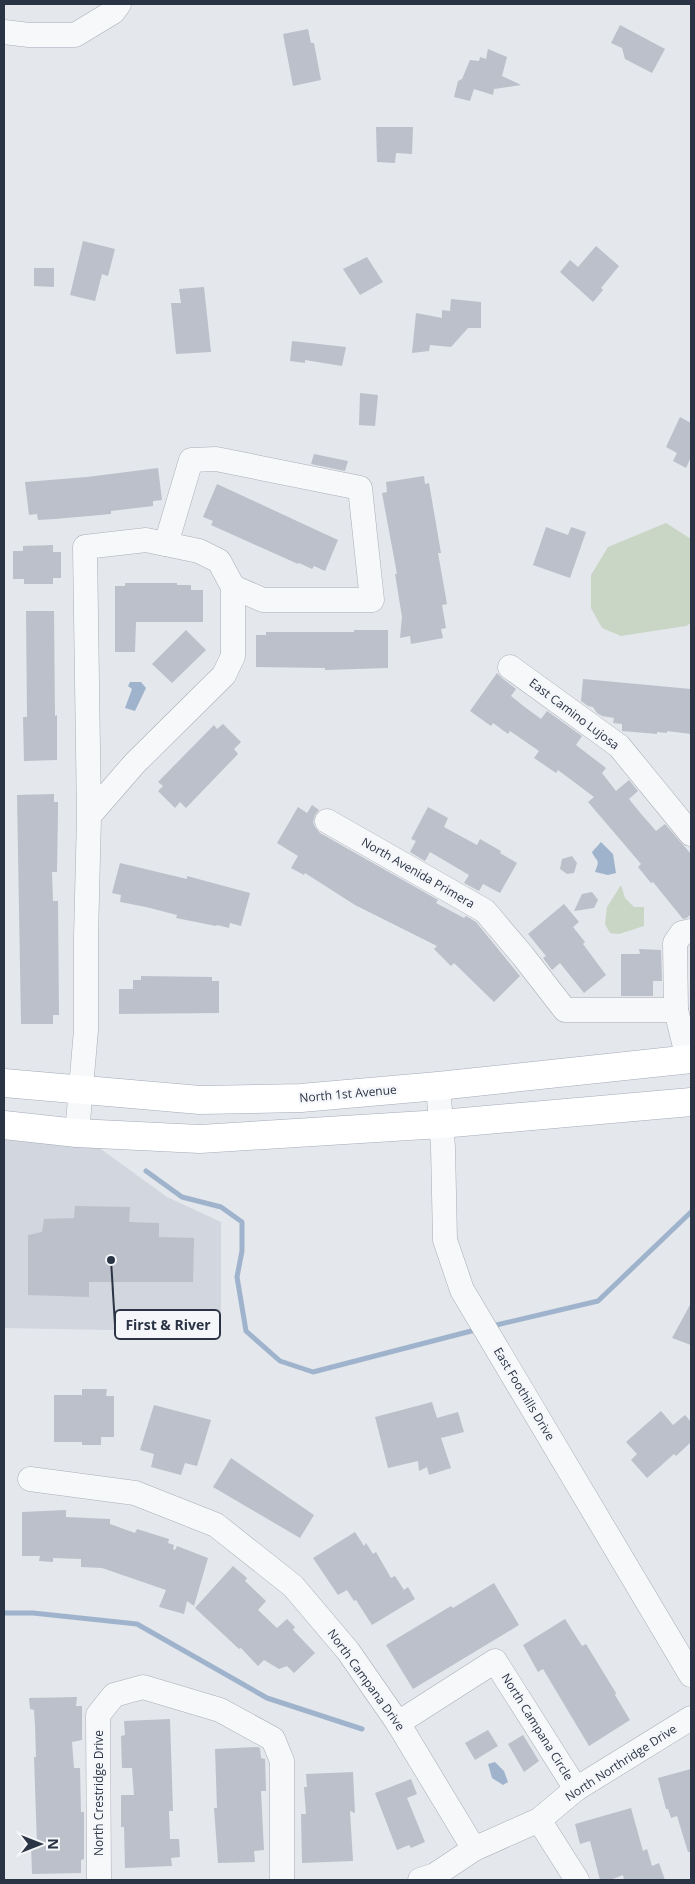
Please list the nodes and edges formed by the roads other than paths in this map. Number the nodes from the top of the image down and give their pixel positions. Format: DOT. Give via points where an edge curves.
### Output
graph roads {
  1 [pos="119,4"];
  2 [pos="4,32"];
  3 [pos="166,544"];
  4 [pos="233,587"];
  5 [pos="510,667"];
  6 [pos="89,816"];
  7 [pos="327,821"];
  8 [pos="691,834"];
  9 [pos="691,931"];
  10 [pos="676,1010"];
  11 [pos="690,1059"];
  12 [pos="4,1082"];
  13 [pos="438,1086"];
  14 [pos="81,1091"];
  15 [pos="691,1102"];
  16 [pos="441,1124"];
  17 [pos="4,1125"];
  18 [pos="77,1133"];
  19 [pos="30,1479"];
  20 [pos="691,1675"];
  21 [pos="691,1718"];
  22 [pos="398,1723"];
  23 [pos="576,1789"];
  24 [pos="539,1820"];
  25 [pos="474,1848"];
  26 [pos="99,1880"];
  27 [pos="282,1880"];
  28 [pos="420,1880"];
  29 [pos="577,1880"];
  1 -- 2 [label="street" via="113,12 75,35"];
  3 -- 4 [label="street" via="199,550 218,561"];
  3 -- 4 [label="street" via="191,460 216,459 360,488 372,600 263,600"];
  3 -- 6 [label="street" via="146,540 85,546"];
  4 -- 6 [label="street" via="233,656 224,675 135,763"];
  5 -- 8 [label="street, East Camino Lujosa" via="618,746"];
  6 -- 14 [label="street" via="86,1030"];
  7 -- 10 [label="street, North Avenida Primera" via="485,911 565,1010"];
  9 -- 10 [label="street" via="682,933 675,943"];
  10 -- 11 [label="street"];
  11 -- 13 [label="main road, North 1st Avenue"];
  12 -- 14 [label="main road, North 1st Avenue"];
  13 -- 14 [label="main road, North 1st Avenue" via="301,1098 200,1100"];
  13 -- 16 [label="street, East Foothills Drive"];
  14 -- 18 [label="street"];
  15 -- 16 [label="main road"];
  16 -- 18 [label="main road" via="200,1139"];
  16 -- 20 [label="street, East Foothills Drive" via="445,1240 462,1290"];
  17 -- 18 [label="main road"];
  19 -- 22 [label="street, North Campana Drive" via="135,1494 216,1525 293,1586 348,1651"];
  21 -- 23 [label="street, North Northridge Drive"];
  22 -- 23 [label="street, North Campana Circle" via="495,1661"];
  22 -- 25 [label="street, North Campana Drive"];
  23 -- 24 [label="street, North Northridge Drive"];
  24 -- 25 [label="street, North Northridge Drive"];
  24 -- 29 [label="street"];
  25 -- 28 [label="street, North Northridge Drive" via="435,1875"];
  26 -- 27 [label="street, North Crestridge Drive" via="98,1715 114,1695 143,1687 220,1710 273,1739 282,1761"];
}
